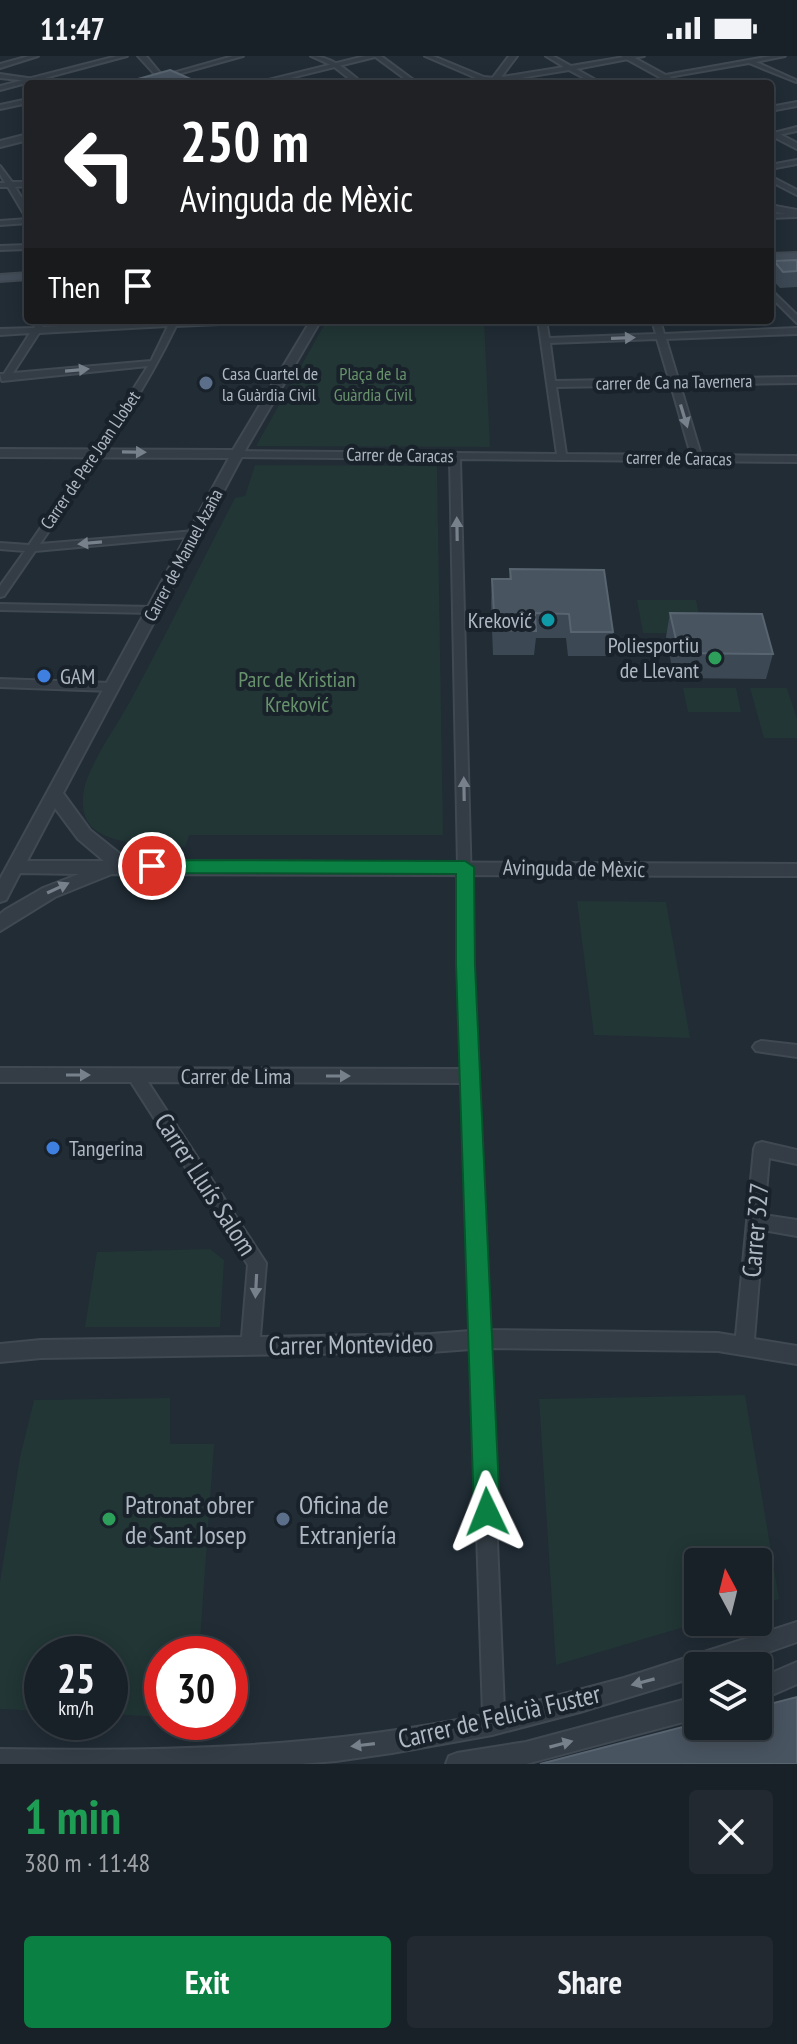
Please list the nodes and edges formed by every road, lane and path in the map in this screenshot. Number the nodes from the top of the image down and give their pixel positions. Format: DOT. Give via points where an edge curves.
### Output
graph roads {
  1 [pos="35,56"];
  2 [pos="124,56"];
  3 [pos="142,56"];
  4 [pos="240,56"];
  5 [pos="314,56"];
  6 [pos="376,56"];
  7 [pos="428,56"];
  8 [pos="513,56"];
  9 [pos="549,56"];
  10 [pos="641,56"];
  11 [pos="740,56"];
  12 [pos="782,56"];
  13 [pos="627,57"];
  14 [pos="751,61"];
  15 [pos="335,65"];
  16 [pos="0,66"];
  17 [pos="570,68"];
  18 [pos="0,76"];
  19 [pos="663,76"];
  20 [pos="162,77"];
  21 [pos="31,80"];
  22 [pos="153,80"];
  23 [pos="169,80"];
  24 [pos="273,80"];
  25 [pos="355,80"];
  26 [pos="410,80"];
  27 [pos="487,80"];
  28 [pos="495,80"];
  29 [pos="505,80"];
  30 [pos="592,80"];
  31 [pos="670,80"];
  32 [pos="795,81"];
  33 [pos="24,82"];
  34 [pos="782,83"];
  35 [pos="0,88"];
  36 [pos="24,102"];
  37 [pos="797,104"];
  38 [pos="0,107"];
  39 [pos="774,108"];
  40 [pos="797,129"];
  41 [pos="774,133"];
  42 [pos="774,134"];
  43 [pos="24,138"];
  44 [pos="0,144"];
  45 [pos="797,146"];
  46 [pos="797,162"];
  47 [pos="774,166"];
  48 [pos="0,168"];
  49 [pos="774,180"];
  50 [pos="24,184"];
  51 [pos="0,185"];
  52 [pos="13,185"];
  53 [pos="797,193"];
  54 [pos="24,206"];
  55 [pos="774,209"];
  56 [pos="797,214"];
  57 [pos="774,216"];
  58 [pos="24,221"];
  59 [pos="0,223"];
  60 [pos="24,247"];
  61 [pos="0,248"];
  62 [pos="797,253"];
  63 [pos="774,254"];
  64 [pos="24,276"];
  65 [pos="0,278"];
  66 [pos="24,284"];
  67 [pos="0,285"];
  68 [pos="774,297"];
  69 [pos="797,320"];
  70 [pos="41,324"];
  71 [pos="140,324"];
  72 [pos="173,324"];
  73 [pos="314,324"];
  74 [pos="543,324"];
  75 [pos="657,324"];
  76 [pos="37,330"];
  77 [pos="797,331"];
  78 [pos="0,332"];
  79 [pos="660,336"];
  80 [pos="545,341"];
  81 [pos="154,363"];
  82 [pos="3,377"];
  83 [pos="797,380"];
  84 [pos="674,382"];
  85 [pos="551,384"];
  86 [pos="0,386"];
  87 [pos="98,452"];
  88 [pos="0,453"];
  89 [pos="238,454"];
  90 [pos="455,456"];
  91 [pos="562,457"];
  92 [pos="697,458"];
  93 [pos="797,459"];
  94 [pos="195,534"];
  95 [pos="0,546"];
  96 [pos="30,548"];
  97 [pos="0,594"];
  98 [pos="0,607"];
  99 [pos="154,610"];
  100 [pos="0,683"];
  101 [pos="111,687"];
  102 [pos="55,793"];
  103 [pos="7,862"];
  104 [pos="123,866"];
  105 [pos="465,867"];
  106 [pos="797,870"];
  107 [pos="0,895"];
  108 [pos="0,924"];
  109 [pos="761,1047"];
  110 [pos="797,1051"];
  111 [pos="0,1075"];
  112 [pos="136,1076"];
  113 [pos="471,1076"];
  114 [pos="797,1157"];
  115 [pos="756,1221"];
  116 [pos="797,1228"];
  117 [pos="480,1339"];
  118 [pos="250,1345"];
  119 [pos="744,1346"];
  120 [pos="0,1353"];
  121 [pos="797,1355"];
  122 [pos="797,1632"];
  123 [pos="797,1673"];
  124 [pos="772,1684"];
  125 [pos="684,1711"];
  126 [pos="494,1721"];
  127 [pos="0,1760"];
  128 [pos="514,1760"];
  129 [pos="457,1764"];
  1 -- 16 [label="street"];
  2 -- 21 [label="street"];
  3 -- 20 [label="street"];
  4 -- 20 [label="street"];
  5 -- 15 [label="street"];
  6 -- 15 [label="street"];
  6 -- 26 [label="street"];
  7 -- 27 [label="street"];
  8 -- 28 [label="street"];
  9 -- 17 [label="street"];
  10 -- 13 [label="street"];
  11 -- 14 [label="street"];
  12 -- 14 [label="street"];
  13 -- 17 [label="street"];
  13 -- 19 [label="street"];
  14 -- 19 [label="street"];
  14 -- 32 [label="street"];
  15 -- 24 [label="street"];
  15 -- 25 [label="street"];
  17 -- 29 [label="street"];
  17 -- 30 [label="street"];
  18 -- 21 [label="street"];
  19 -- 31 [label="street"];
  20 -- 22 [label="street"];
  20 -- 23 [label="street"];
  32 -- 34 [label="street"];
  33 -- 35 [label="street"];
  36 -- 38 [label="street"];
  37 -- 39 [label="street"];
  40 -- 41 [label="street"];
  42 -- 45 [label="street"];
  43 -- 44 [label="street"];
  46 -- 47 [label="street"];
  48 -- 52 [label="street"];
  49 -- 53 [label="street"];
  50 -- 52 [label="street"];
  51 -- 52 [label="street"];
  52 -- 54 [label="street"];
  55 -- 56 [label="street"];
  56 -- 57 [label="street"];
  58 -- 59 [label="street"];
  60 -- 61 [label="street"];
  62 -- 63 [label="main road"];
  64 -- 65 [label="main road"];
  66 -- 67 [label="main road"];
  68 -- 69 [label="street"];
  70 -- 76 [label="street"];
  71 -- 76 [label="street"];
  72 -- 81 [label="street, Carrer de Pere Joan Llobet"];
  73 -- 89 [label="street, Carrer de Manuel Azaña"];
  74 -- 80 [label="street"];
  75 -- 79 [label="street"];
  76 -- 78 [label="street"];
  76 -- 82 [label="street"];
  77 -- 79 [label="street"];
  80 -- 79 [label="street, one-way"];
  79 -- 84 [label="street"];
  80 -- 85 [label="street"];
  82 -- 81 [label="street, one-way"];
  81 -- 87 [label="street, Carrer de Pere Joan Llobet"];
  82 -- 86 [label="street"];
  83 -- 84 [label="street, carrer de Ca na Tavernera"];
  84 -- 85 [label="street, carrer de Ca na Tavernera"];
  84 -- 92 [label="street, one-way"];
  85 -- 91 [label="street"];
  87 -- 88 [label="street"];
  87 -- 89 [label="street, one-way"];
  87 -- 96 [label="street, Carrer de Pere Joan Llobet"];
  89 -- 90 [label="street, Carrer de Caracas"];
  89 -- 94 [label="street, Carrer de Manuel Azaña"];
  90 -- 91 [label="street, Carrer de Caracas"];
  105 -- 90 [label="street, one-way"];
  91 -- 92 [label="street, carrer de Caracas"];
  92 -- 93 [label="street, carrer de Caracas"];
  94 -- 96 [label="street, one-way"];
  94 -- 99 [label="street, Carrer de Manuel Azaña"];
  95 -- 96 [label="street"];
  96 -- 97 [label="street, Carrer de Pere Joan Llobet"];
  98 -- 99 [label="street"];
  99 -- 101 [label="street, Carrer de Manuel Azaña"];
  100 -- 101 [label="street"];
  101 -- 102 [label="street, Carrer de Manuel Azaña"];
  102 -- 103 [label="street, Carrer de Manuel Azaña"];
  102 -- 104 [label="street" via="67,818 88,841"];
  103 -- 104 [label="street, Avinguda de Mèxic"];
  103 -- 107 [label="street, Carrer de Manuel Azaña"];
  104 -- 105 [label="street, Avinguda de Mèxic"];
  108 -- 104 [label="street, one-way" via="63,885"];
  105 -- 106 [label="street, Avinguda de Mèxic"];
  105 -- 113 [label="street"];
  109 -- 110 [label="street"];
  111 -- 112 [label="street, Carrer de Lima, one-way"];
  112 -- 113 [label="street, Carrer de Lima, one-way"];
  112 -- 118 [label="street, Carrer Lluís Salom, one-way" via="257,1263"];
  113 -- 117 [label="street"];
  114 -- 115 [label="street, Carrer 327" via="762,1149"];
  115 -- 116 [label="street"];
  115 -- 119 [label="street, Carrer 327"];
  117 -- 118 [label="street, Carrer Montevideo"];
  117 -- 119 [label="street, Carrer Montevideo"];
  117 -- 126 [label="street"];
  118 -- 120 [label="street, Carrer Montevideo"];
  119 -- 121 [label="street, Carrer Montevideo"];
  122 -- 126 [label="street, Carrer de Felicià Fuster, one-way" via="670,1675"];
  123 -- 124 [label="street"];
  128 -- 125 [label="street, Carrer de Felicià Fuster, one-way"];
  126 -- 127 [label="street, Carrer de Felicià Fuster, one-way" via="432,1735 221,1761"];
  128 -- 129 [label="street, Carrer de Felicià Fuster"];
}
